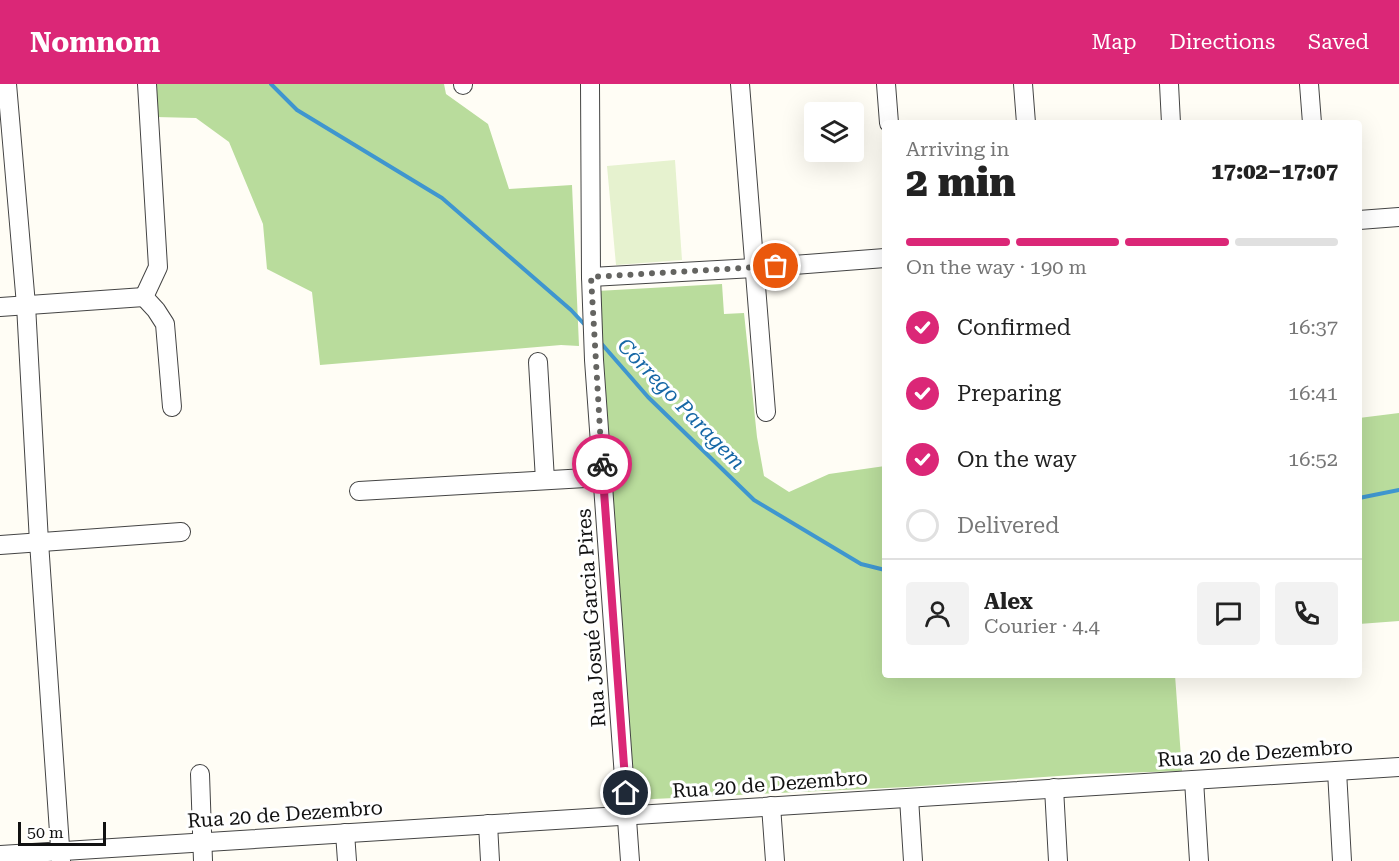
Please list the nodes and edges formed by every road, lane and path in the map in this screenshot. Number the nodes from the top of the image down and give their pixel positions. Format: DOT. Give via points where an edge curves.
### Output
graph roads {
  1 [pos="7,84"];
  2 [pos="147,84"];
  3 [pos="590,84"];
  4 [pos="740,84"];
  5 [pos="886,84"];
  6 [pos="1023,84"];
  7 [pos="1169,84"];
  8 [pos="1309,84"];
  9 [pos="889,120"];
  10 [pos="1026,120"];
  11 [pos="1172,120"];
  12 [pos="1312,120"];
  13 [pos="1399,217"];
  14 [pos="1362,220"];
  15 [pos="882,258"];
  16 [pos="754,268"];
  17 [pos="591,277"];
  18 [pos="144,297"];
  19 [pos="26,305"];
  20 [pos="0,307"];
  21 [pos="538,362"];
  22 [pos="172,407"];
  23 [pos="766,412"];
  24 [pos="603,477"];
  25 [pos="545,480"];
  26 [pos="359,491"];
  27 [pos="181,532"];
  28 [pos="39,542"];
  29 [pos="0,545"];
  30 [pos="1399,767"];
  31 [pos="1336,771"];
  32 [pos="200,774"];
  33 [pos="1194,780"];
  34 [pos="1054,788"];
  35 [pos="909,798"];
  36 [pos="771,806"];
  37 [pos="628,815"];
  38 [pos="488,824"];
  39 [pos="345,833"];
  40 [pos="202,842"];
  41 [pos="0,855"];
  42 [pos="61,856"];
  43 [pos="203,861"];
  44 [pos="346,861"];
  45 [pos="490,861"];
  46 [pos="630,861"];
  47 [pos="775,861"];
  48 [pos="913,861"];
  49 [pos="1058,861"];
  50 [pos="1199,861"];
  51 [pos="1342,861"];
  1 -- 19 [label="street"];
  2 -- 18 [label="street" via="158,267"];
  3 -- 17 [label="street, Rua Josué Garcia Pires"];
  4 -- 16 [label="street"];
  5 -- 9 [label="street"];
  6 -- 10 [label="street"];
  7 -- 11 [label="street"];
  8 -- 12 [label="street"];
  13 -- 14 [label="street"];
  15 -- 16 [label="street"];
  16 -- 17 [label="street"];
  16 -- 23 [label="street"];
  17 -- 24 [label="street, Rua Josué Garcia Pires"];
  18 -- 19 [label="street"];
  18 -- 22 [label="street" via="165,324"];
  19 -- 20 [label="street"];
  19 -- 28 [label="street"];
  21 -- 25 [label="street"];
  24 -- 25 [label="street"];
  24 -- 37 [label="street, Rua Josué Garcia Pires"];
  25 -- 26 [label="street"];
  27 -- 28 [label="street"];
  28 -- 29 [label="street"];
  28 -- 42 [label="street"];
  30 -- 31 [label="street, Rua 20 de Dezembro"];
  31 -- 33 [label="street, Rua 20 de Dezembro"];
  31 -- 51 [label="street"];
  32 -- 40 [label="street"];
  33 -- 34 [label="street, Rua 20 de Dezembro"];
  33 -- 50 [label="street"];
  34 -- 35 [label="street, Rua 20 de Dezembro"];
  34 -- 49 [label="street"];
  35 -- 36 [label="street, Rua 20 de Dezembro"];
  35 -- 48 [label="street"];
  36 -- 37 [label="street, Rua 20 de Dezembro"];
  36 -- 47 [label="street"];
  37 -- 38 [label="street, Rua 20 de Dezembro"];
  37 -- 46 [label="street, Rua Josué Garcia Pires"];
  38 -- 39 [label="street, Rua 20 de Dezembro"];
  38 -- 45 [label="street"];
  39 -- 40 [label="street, Rua 20 de Dezembro"];
  39 -- 44 [label="street"];
  40 -- 42 [label="street, Rua 20 de Dezembro"];
  40 -- 43 [label="street"];
  41 -- 42 [label="street, Rua 20 de Dezembro"];
}
